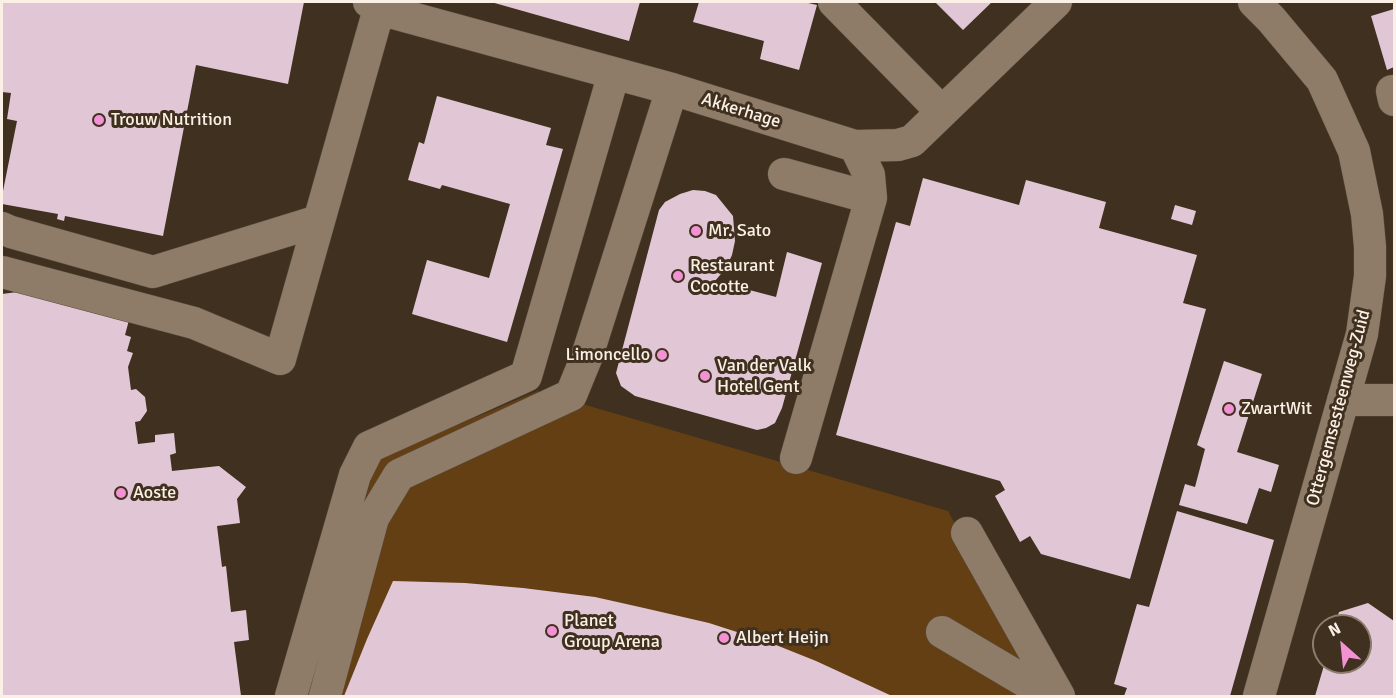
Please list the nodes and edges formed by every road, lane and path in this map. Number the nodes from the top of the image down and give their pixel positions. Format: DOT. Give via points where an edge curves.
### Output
graph roads {
  1 [pos="834,2"];
  2 [pos="1056,2"];
  3 [pos="1262,4"];
  4 [pos="374,5"];
  5 [pos="614,73"];
  6 [pos="672,89"];
  7 [pos="942,112"];
  8 [pos="898,145"];
  9 [pos="855,146"];
  10 [pos="784,174"];
  11 [pos="871,198"];
  12 [pos="318,221"];
  13 [pos="2,228"];
  14 [pos="2,272"];
  15 [pos="1343,400"];
  16 [pos="1395,400"];
  17 [pos="796,458"];
  18 [pos="967,533"];
  19 [pos="942,632"];
  20 [pos="291,696"];
  21 [pos="325,696"];
  22 [pos="1050,696"];
  23 [pos="1059,696"];
  24 [pos="1259,696"];
  1 -- 7 [label="street"];
  2 -- 7 [label="street, Akkerhage"];
  3 -- 15 [label="street, Ottergemsesteenweg-Zuid" via="1322,80 1354,151 1367,213 1370,276 1362,334"];
  4 -- 5 [label="street, Akkerhage"];
  4 -- 12 [label="street, Akkerhage"];
  5 -- 6 [label="street, Akkerhage"];
  5 -- 20 [label="street" via="526,376 369,447 355,475"];
  6 -- 9 [label="street, Akkerhage"];
  6 -- 21 [label="street" via="571,395 399,475 373,518"];
  7 -- 8 [label="street, Akkerhage" via="912,141"];
  8 -- 9 [label="street, Akkerhage"];
  8 -- 11 [label="street" via="883,186"];
  9 -- 11 [label="street" via="870,175"];
  10 -- 11 [label="street"];
  11 -- 17 [label="street"];
  12 -- 13 [label="street" via="153,272"];
  12 -- 14 [label="street, Akkerhage" via="280,359 194,323"];
  15 -- 16 [label="street"];
  15 -- 24 [label="street, Ottergemsesteenweg-Zuid"];
  18 -- 23 [label="street"];
  19 -- 22 [label="street"];
}
